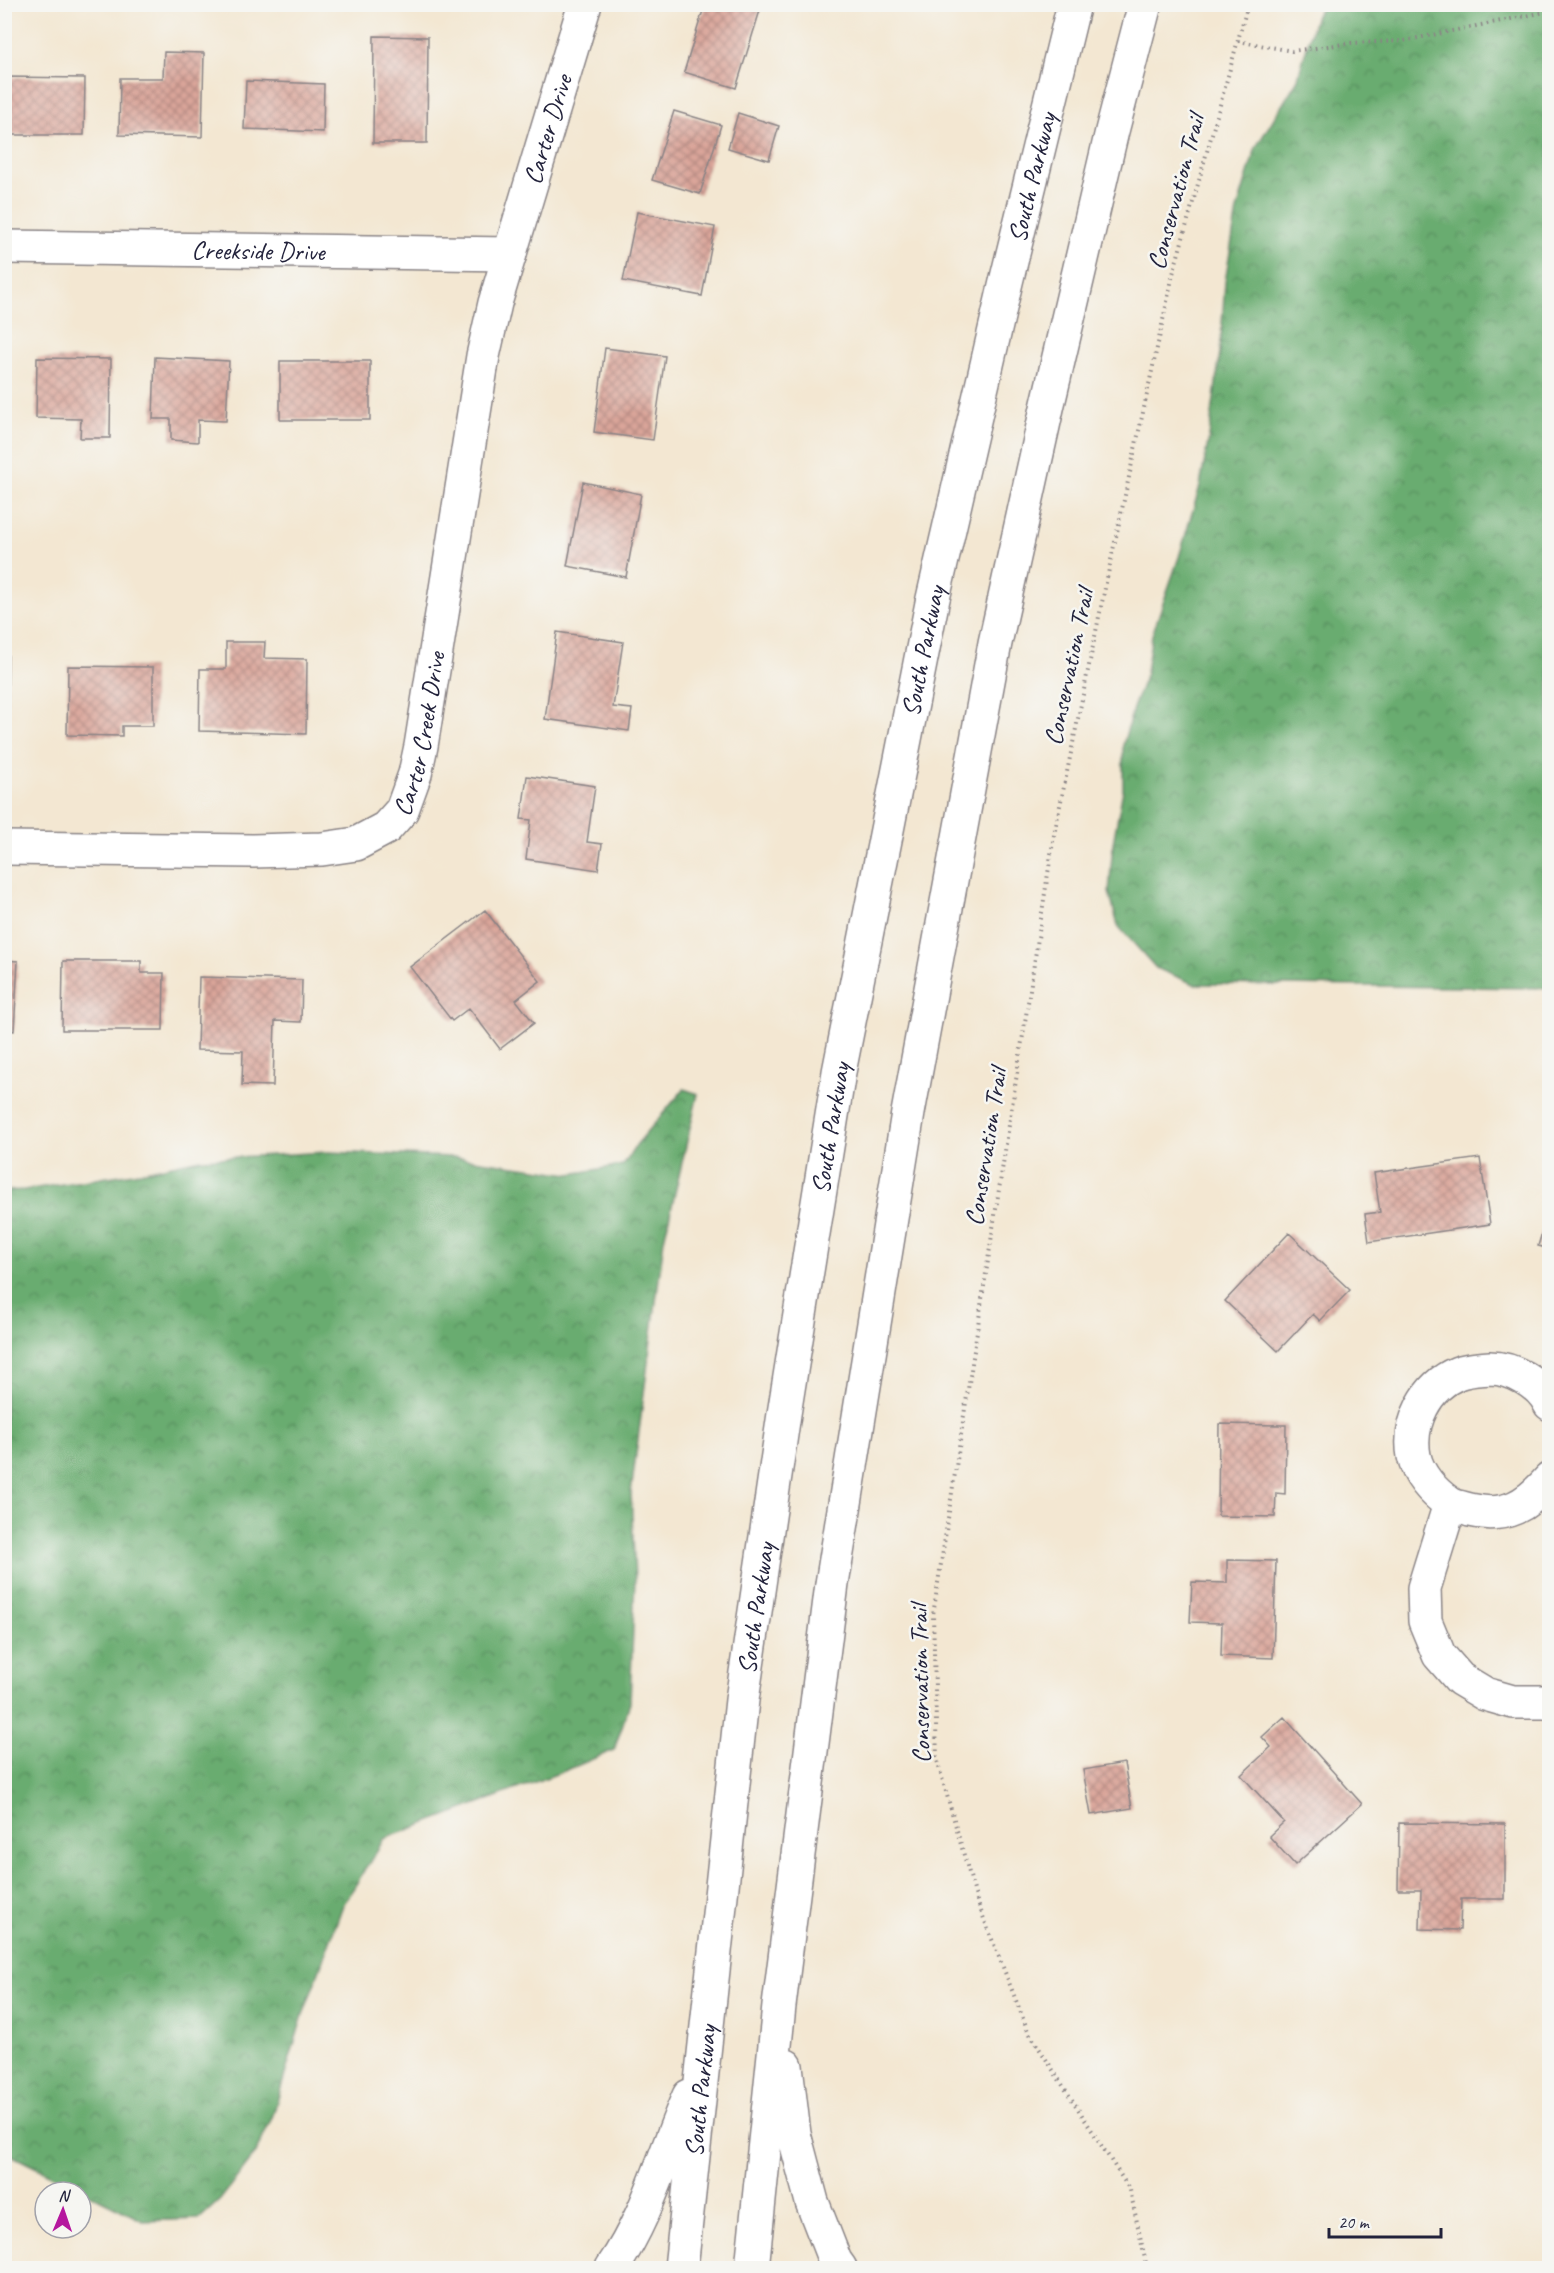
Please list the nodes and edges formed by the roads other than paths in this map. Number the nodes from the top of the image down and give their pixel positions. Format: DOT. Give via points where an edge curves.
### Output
graph roads {
  1 [pos="585,4"];
  2 [pos="1074,4"];
  3 [pos="1145,4"];
  4 [pos="4,247"];
  5 [pos="510,254"];
  6 [pos="4,848"];
  7 [pos="1550,1404"];
  8 [pos="1550,1479"];
  9 [pos="1450,1504"];
  10 [pos="1550,1702"];
  11 [pos="778,2006"];
  12 [pos="704,2064"];
  13 [pos="612,2268"];
  14 [pos="681,2268"];
  15 [pos="752,2268"];
  16 [pos="840,2268"];
  1 -- 5 [label="main road, Carter Drive"];
  2 -- 12 [label="main road, South Parkway" via="932,603 839,1072 742,1700"];
  3 -- 11 [label="main road" via="1095,200 1000,620 908,1113 832,1584"];
  4 -- 5 [label="main road, Creekside Drive"];
  5 -- 6 [label="main road, Carter Creek Drive" via="483,356 421,746 409,794 394,822 356,844 322,849"];
  7 -- 9 [label="main road" via="1537,1387 1515,1373 1497,1368 1456,1374 1435,1388 1421,1407 1414,1431 1414,1456 1424,1480"];
  8 -- 9 [label="main road" via="1534,1497 1512,1510 1486,1514"];
  9 -- 10 [label="main road" via="1424,1588 1425,1621 1439,1655 1460,1679 1485,1694 1513,1702"];
  11 -- 15 [label="main road"];
  11 -- 16 [label="main road" via="794,2134 813,2202"];
  12 -- 13 [label="main road" via="652,2192 626,2248"];
  12 -- 14 [label="main road, South Parkway"];
}
